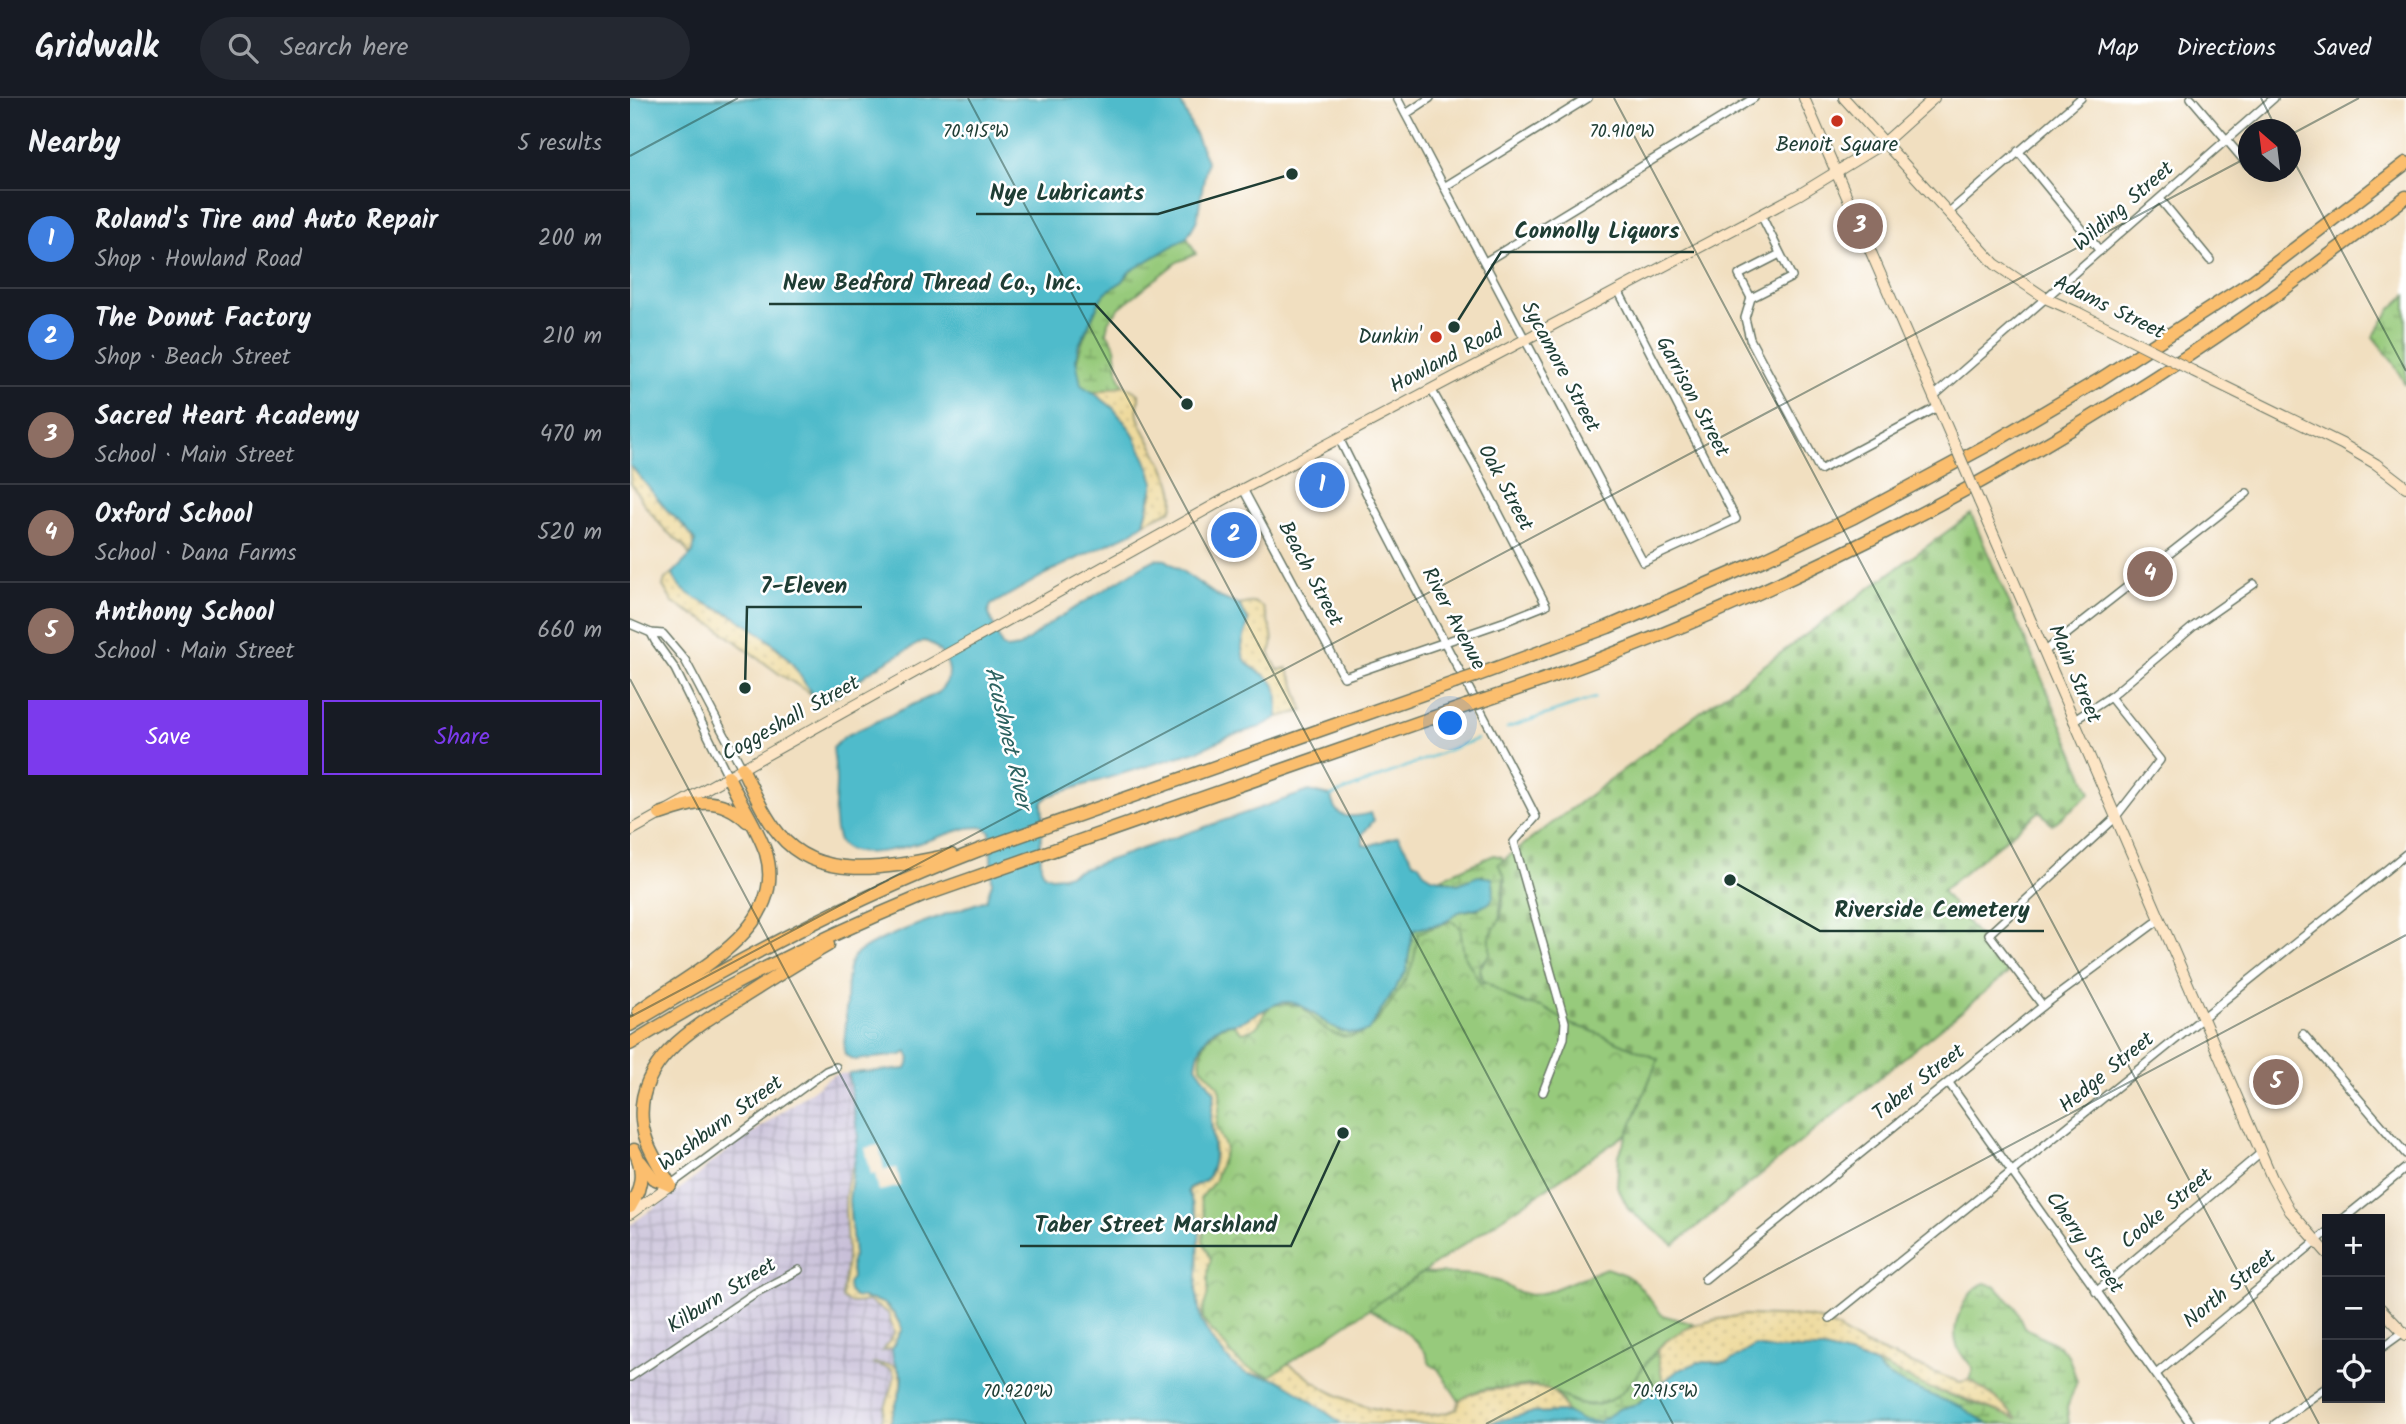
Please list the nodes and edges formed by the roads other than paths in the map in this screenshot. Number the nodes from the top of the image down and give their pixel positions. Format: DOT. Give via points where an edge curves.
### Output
graph roads {
  1 [pos="1397,98"];
  2 [pos="1430,98"];
  3 [pos="1588,98"];
  4 [pos="1754,98"];
  5 [pos="1804,98"];
  6 [pos="1844,98"];
  7 [pos="1934,98"];
  8 [pos="2081,98"];
  9 [pos="2191,98"];
  10 [pos="2274,98"];
  11 [pos="1406,114"];
  12 [pos="2226,139"];
  13 [pos="1885,142"];
  14 [pos="2018,151"];
  15 [pos="2238,153"];
  16 [pos="2406,163"];
  17 [pos="1836,172"];
  18 [pos="1444,187"];
  19 [pos="2406,197"];
  20 [pos="2160,199"];
  21 [pos="1948,213"];
  22 [pos="1761,215"];
  23 [pos="2100,251"];
  24 [pos="1780,254"];
  25 [pos="2210,260"];
  26 [pos="1485,262"];
  27 [pos="1618,290"];
  28 [pos="1751,298"];
  29 [pos="2047,299"];
  30 [pos="1526,339"];
  31 [pos="1431,389"];
  32 [pos="1934,396"];
  33 [pos="1938,407"];
  34 [pos="1339,438"];
  35 [pos="2406,487"];
  36 [pos="1243,489"];
  37 [pos="2247,493"];
  38 [pos="1736,519"];
  39 [pos="2254,584"];
  40 [pos="630,624"];
  41 [pos="651,633"];
  42 [pos="970,641"];
  43 [pos="1445,641"];
  44 [pos="2044,653"];
  45 [pos="2110,697"];
  46 [pos="2073,721"];
  47 [pos="742,768"];
  48 [pos="728,776"];
  49 [pos="660,814"];
  50 [pos="2115,819"];
  51 [pos="630,831"];
  52 [pos="759,837"];
  53 [pos="979,850"];
  54 [pos="2406,854"];
  55 [pos="906,903"];
  56 [pos="2159,920"];
  57 [pos="2043,1006"];
  58 [pos="630,1018"];
  59 [pos="2202,1018"];
  60 [pos="630,1025"];
  61 [pos="2304,1034"];
  62 [pos="630,1044"];
  63 [pos="836,1067"];
  64 [pos="1949,1083"];
  65 [pos="1543,1092"];
  66 [pos="632,1148"];
  67 [pos="2261,1153"];
  68 [pos="2406,1154"];
  69 [pos="2406,1168"];
  70 [pos="2012,1172"];
  71 [pos="670,1185"];
  72 [pos="630,1207"];
  73 [pos="630,1213"];
  74 [pos="2349,1214"];
  75 [pos="2322,1237"];
  76 [pos="2316,1242"];
  77 [pos="2322,1249"];
  78 [pos="799,1269"];
  79 [pos="1705,1279"];
  80 [pos="2096,1292"];
  81 [pos="2385,1313"];
  82 [pos="1830,1318"];
  83 [pos="2405,1332"];
  84 [pos="2385,1346"];
  85 [pos="2156,1374"];
  86 [pos="630,1377"];
  87 [pos="2322,1391"];
  88 [pos="2191,1424"];
  89 [pos="2275,1424"];
  1 -- 11 [label="street, Sycamore Street"];
  2 -- 11 [label="street"];
  3 -- 18 [label="street"];
  4 -- 26 [label="street"];
  5 -- 17 [label="main road, Main Street"];
  6 -- 13 [label="main road, Adams Street"];
  7 -- 13 [label="main road, Howland Road"];
  8 -- 14 [label="street"];
  9 -- 12 [label="street"];
  10 -- 12 [label="street, Wilding Street"];
  11 -- 18 [label="street, Sycamore Street"];
  12 -- 15 [label="street"];
  12 -- 20 [label="street, Wilding Street"];
  13 -- 17 [label="main road, Howland Road"];
  13 -- 21 [label="main road, Adams Street"];
  14 -- 21 [label="street"];
  14 -- 23 [label="street"];
  16 -- 53 [label="highway, bridge" via="2254,280 2099,380 1854,517 1617,624"];
  17 -- 22 [label="main road, Howland Road"];
  17 -- 32 [label="main road, Main Street"];
  18 -- 26 [label="street, Sycamore Street"];
  19 -- 55 [label="highway, bridge" via="2184,357 1956,494 1846,551 1703,617 1569,671"];
  20 -- 23 [label="street, Wilding Street"];
  20 -- 25 [label="street"];
  21 -- 29 [label="main road, Adams Street" via="1996,264"];
  22 -- 24 [label="street"];
  22 -- 27 [label="main road, Howland Road"];
  23 -- 29 [label="street, Wilding Street"];
  24 -- 28 [label="street" via="1791,277"];
  24 -- 28 [label="street" via="1739,275"];
  26 -- 30 [label="street, Sycamore Street"];
  27 -- 30 [label="main road, Howland Road"];
  27 -- 38 [label="street, Garrison Street"];
  28 -- 33 [label="street" via="1745,317 1750,339 1820,470"];
  29 -- 32 [label="street, Wilding Street"];
  29 -- 35 [label="main road, Adams Street, bridge" via="2342,444"];
  30 -- 31 [label="main road, Howland Road"];
  30 -- 38 [label="street, Sycamore Street" via="1643,562"];
  31 -- 34 [label="main road, Howland Road"];
  31 -- 43 [label="street, Oak Street" via="1546,605"];
  32 -- 33 [label="main road, Main Street"];
  33 -- 44 [label="main road, Main Street, bridge"];
  34 -- 36 [label="main road, Howland Road"];
  34 -- 43 [label="street, River Avenue"];
  36 -- 42 [label="main road, Howland Road"];
  36 -- 43 [label="street, Beach Street" via="1344,677"];
  37 -- 44 [label="street"];
  39 -- 45 [label="street" via="2194,626"];
  40 -- 41 [label="street"];
  41 -- 47 [label="street" via="663,634 680,653"];
  41 -- 48 [label="street" via="675,668"];
  42 -- 47 [label="main road, Coggeshall Street"];
  43 -- 65 [label="street, River Avenue" via="1536,817 1514,842 1565,1022 1564,1038"];
  44 -- 46 [label="main road, Main Street"];
  45 -- 46 [label="street"];
  45 -- 50 [label="street" via="2160,760"];
  46 -- 50 [label="main road, Main Street"];
  47 -- 48 [label="main road, Coggeshall Street"];
  47 -- 53 [label="highway" via="777,832 795,849 818,860 845,867 875,867"];
  48 -- 49 [label="main road, Coggeshall Street"];
  48 -- 52 [label="highway"];
  49 -- 51 [label="main road, Coggeshall Street"];
  49 -- 52 [label="highway" via="698,803 719,803 744,818"];
  50 -- 56 [label="main road, Main Street"];
  50 -- 57 [label="street" via="1989,934"];
  52 -- 58 [label="highway" via="768,860 769,883 755,922 733,945"];
  53 -- 60 [label="highway" via="789,934"];
  54 -- 59 [label="street, Hedge Street"];
  55 -- 62 [label="highway" via="762,969"];
  55 -- 71 [label="highway" via="784,971 670,1049 649,1081 642,1110 648,1145"];
  56 -- 57 [label="street, Taber Street"];
  56 -- 59 [label="main road, Main Street"];
  57 -- 64 [label="street, Taber Street"];
  59 -- 67 [label="main road, Main Street"];
  59 -- 70 [label="street, Hedge Street"];
  61 -- 68 [label="street"];
  63 -- 71 [label="street, Washburn Street"];
  64 -- 70 [label="street, Cherry Street"];
  64 -- 79 [label="street, Taber Street"];
  66 -- 71 [label="highway" via="653,1178"];
  66 -- 72 [label="highway" via="641,1177"];
  67 -- 76 [label="main road, Main Street" via="2285,1204"];
  67 -- 80 [label="street, Cooke Street"];
  69 -- 74 [label="street"];
  70 -- 80 [label="street, Cherry Street"];
  70 -- 82 [label="street, Hedge Street"];
  71 -- 73 [label="main road, Washburn Street"];
  75 -- 76 [label="street, North Street"];
  76 -- 77 [label="main road, Main Street"];
  76 -- 85 [label="street, North Street"];
  78 -- 86 [label="street, Kilburn Street" via="748,1297"];
  80 -- 85 [label="street, Cherry Street"];
  81 -- 83 [label="main road"];
  83 -- 84 [label="street"];
  85 -- 88 [label="street, Cherry Street"];
  87 -- 89 [label="street"];
}
